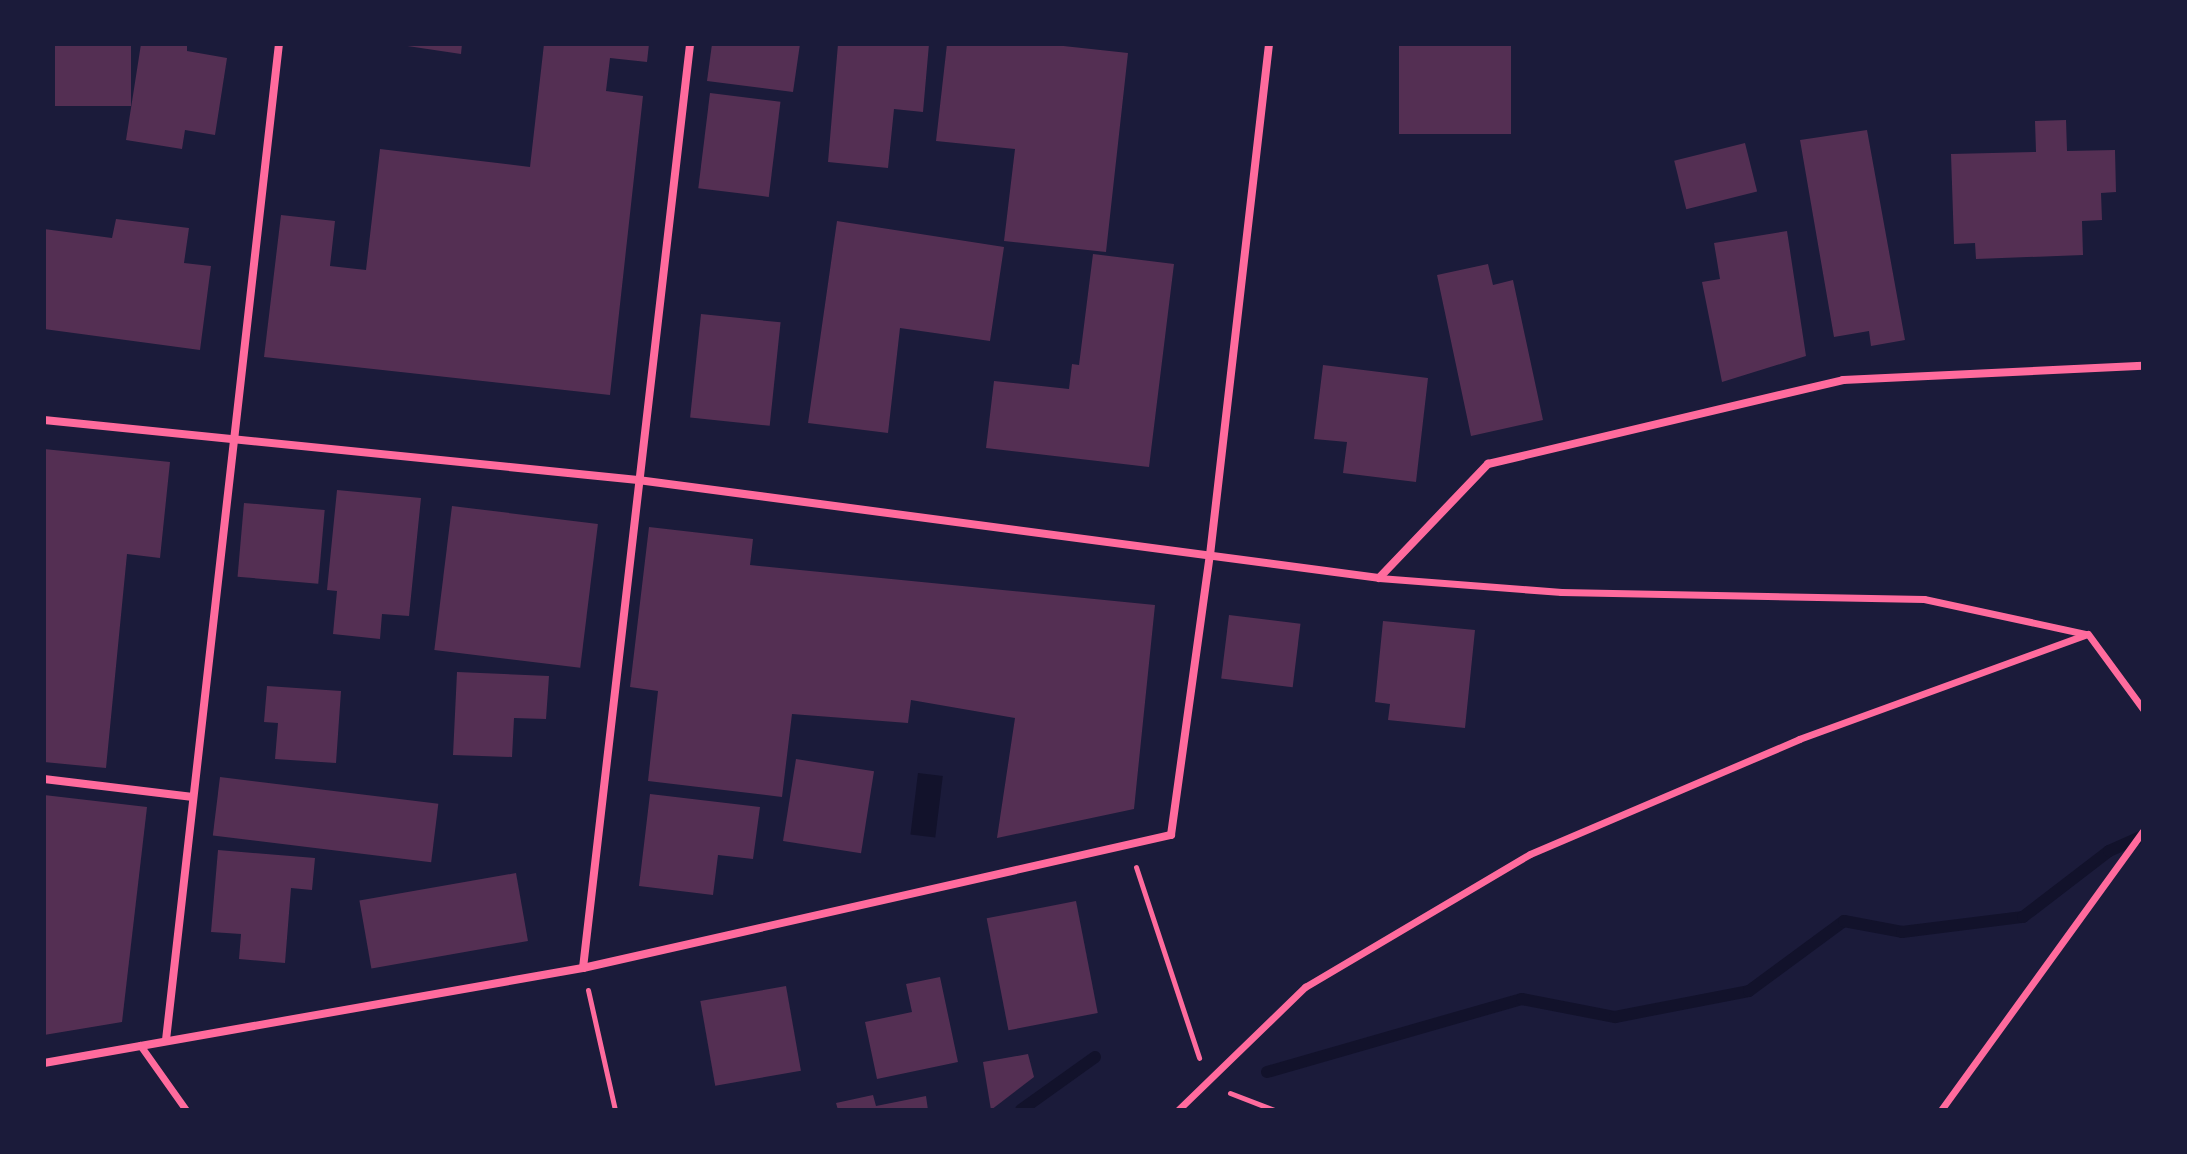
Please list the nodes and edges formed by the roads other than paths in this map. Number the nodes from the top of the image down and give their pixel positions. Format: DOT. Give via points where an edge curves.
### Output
graph roads {
  1 [pos="279,44"];
  2 [pos="690,44"];
  3 [pos="1269,44"];
  4 [pos="2143,366"];
  5 [pos="44,420"];
  6 [pos="233,443"];
  7 [pos="638,480"];
  8 [pos="1210,555"];
  9 [pos="1379,578"];
  10 [pos="2088,634"];
  11 [pos="2143,709"];
  12 [pos="44,779"];
  13 [pos="193,797"];
  14 [pos="2143,831"];
  15 [pos="583,968"];
  16 [pos="166,1040"];
  17 [pos="140,1045"];
  18 [pos="44,1063"];
  19 [pos="186,1110"];
  20 [pos="1178,1110"];
  21 [pos="1941,1110"];
  1 -- 6 [label="street"];
  2 -- 7 [label="street"];
  3 -- 8 [label="street"];
  4 -- 9 [label="street" via="1843,380 1488,464"];
  5 -- 6 [label="street"];
  6 -- 7 [label="street"];
  6 -- 13 [label="street"];
  7 -- 8 [label="street"];
  7 -- 15 [label="street"];
  8 -- 9 [label="street"];
  8 -- 15 [label="street" via="1171,835"];
  9 -- 10 [label="street" via="1561,592 1924,599"];
  10 -- 11 [label="street"];
  10 -- 20 [label="street" via="1799,739 1530,854 1305,987"];
  12 -- 13 [label="street"];
  13 -- 16 [label="street"];
  14 -- 21 [label="street"];
  15 -- 16 [label="street"];
  16 -- 17 [label="street"];
  17 -- 18 [label="street"];
  17 -- 19 [label="street"];
}
